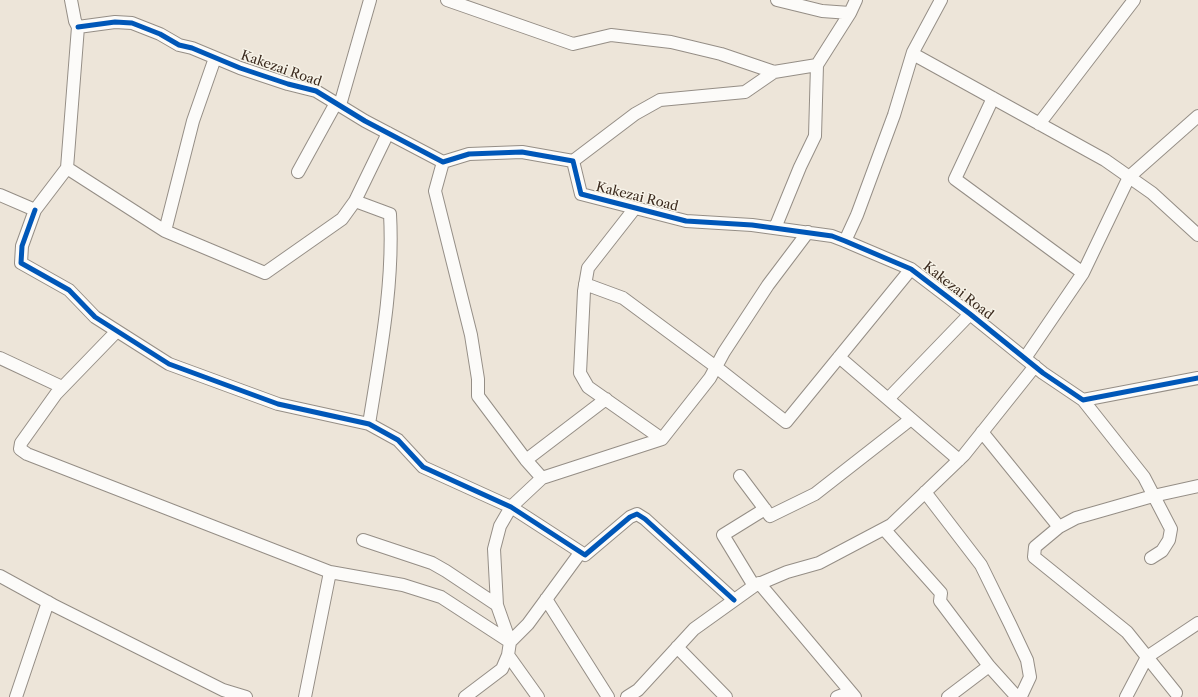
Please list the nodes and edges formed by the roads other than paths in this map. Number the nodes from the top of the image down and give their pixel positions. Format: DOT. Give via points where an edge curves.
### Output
graph roads {
  1 [pos="72,0"];
  2 [pos="370,0"];
  3 [pos="447,0"];
  4 [pos="777,0"];
  5 [pos="856,0"];
  6 [pos="941,0"];
  7 [pos="1134,0"];
  8 [pos="850,13"];
  9 [pos="78,27"];
  10 [pos="913,54"];
  11 [pos="215,58"];
  12 [pos="817,65"];
  13 [pos="774,72"];
  14 [pos="993,98"];
  15 [pos="338,104"];
  16 [pos="1198,116"];
  17 [pos="1039,124"];
  18 [pos="388,133"];
  19 [pos="573,161"];
  20 [pos="443,162"];
  21 [pos="67,168"];
  22 [pos="298,172"];
  23 [pos="1129,177"];
  24 [pos="0,195"];
  25 [pos="355,201"];
  26 [pos="635,208"];
  27 [pos="34,210"];
  28 [pos="775,228"];
  29 [pos="165,231"];
  30 [pos="808,232"];
  31 [pos="1198,235"];
  32 [pos="845,241"];
  33 [pos="911,269"];
  34 [pos="1083,273"];
  35 [pos="585,284"];
  36 [pos="970,314"];
  37 [pos="117,331"];
  38 [pos="839,357"];
  39 [pos="0,358"];
  40 [pos="1025,358"];
  41 [pos="1035,366"];
  42 [pos="716,367"];
  43 [pos="1198,378"];
  44 [pos="62,387"];
  45 [pos="606,399"];
  46 [pos="888,399"];
  47 [pos="1083,400"];
  48 [pos="911,419"];
  49 [pos="369,424"];
  50 [pos="982,432"];
  51 [pos="662,439"];
  52 [pos="526,460"];
  53 [pos="959,460"];
  54 [pos="740,476"];
  55 [pos="542,478"];
  56 [pos="1198,486"];
  57 [pos="925,492"];
  58 [pos="1153,496"];
  59 [pos="511,506"];
  60 [pos="765,509"];
  61 [pos="1059,527"];
  62 [pos="884,529"];
  63 [pos="363,540"];
  64 [pos="580,553"];
  65 [pos="1151,558"];
  66 [pos="330,572"];
  67 [pos="0,576"];
  68 [pos="757,584"];
  69 [pos="546,599"];
  70 [pos="734,600"];
  71 [pos="48,602"];
  72 [pos="497,605"];
  73 [pos="1198,623"];
  74 [pos="510,642"];
  75 [pos="677,647"];
  76 [pos="508,656"];
  77 [pos="1147,657"];
  78 [pos="989,666"];
  79 [pos="1176,693"];
  80 [pos="852,694"];
  81 [pos="16,697"];
  82 [pos="246,697"];
  83 [pos="305,697"];
  84 [pos="465,697"];
  85 [pos="538,697"];
  86 [pos="608,697"];
  87 [pos="628,697"];
  88 [pos="726,697"];
  89 [pos="837,697"];
  90 [pos="948,697"];
  91 [pos="1126,697"];
  1 -- 9 [label="street"];
  2 -- 15 [label="street"];
  3 -- 13 [label="street" via="573,44 611,35 672,42 722,54"];
  4 -- 8 [label="street" via="822,11"];
  5 -- 8 [label="street"];
  6 -- 10 [label="street"];
  7 -- 17 [label="street"];
  8 -- 12 [label="street"];
  9 -- 11 [label="street, Kakezai Road" via="115,22 132,23 179,45"];
  9 -- 21 [label="street"];
  10 -- 14 [label="street"];
  10 -- 32 [label="street" via="858,215"];
  11 -- 15 [label="street, Kakezai Road" via="288,84 316,91"];
  11 -- 29 [label="street" via="193,121"];
  12 -- 13 [label="street"];
  12 -- 28 [label="street" via="815,136"];
  13 -- 19 [label="street" via="745,92 660,100 635,114"];
  14 -- 17 [label="street"];
  14 -- 34 [label="street" via="955,179"];
  15 -- 18 [label="street, Kakezai Road"];
  15 -- 22 [label="street"];
  16 -- 23 [label="street"];
  17 -- 23 [label="street" via="1105,160"];
  18 -- 20 [label="street, Kakezai Road"];
  18 -- 25 [label="street"];
  19 -- 20 [label="street" via="522,152 469,154"];
  19 -- 26 [label="street, Kakezai Road" via="581,194"];
  20 -- 52 [label="street" via="435,190 471,335 478,396"];
  21 -- 27 [label="street"];
  21 -- 29 [label="street"];
  23 -- 31 [label="street" via="1152,193"];
  23 -- 34 [label="street"];
  24 -- 27 [label="street"];
  25 -- 29 [label="street" via="342,219 265,273"];
  25 -- 49 [label="street" via="390,214 392,248 382,341"];
  26 -- 28 [label="street, Kakezai Road" via="686,220"];
  26 -- 35 [label="street" via="588,268"];
  27 -- 37 [label="street" via="22,246 21,263 69,290 96,317"];
  28 -- 30 [label="street, Kakezai Road"];
  30 -- 32 [label="street, Kakezai Road"];
  30 -- 42 [label="street" via="768,284"];
  32 -- 33 [label="street, Kakezai Road"];
  33 -- 36 [label="street, Kakezai Road"];
  33 -- 38 [label="street"];
  34 -- 40 [label="street"];
  35 -- 42 [label="street" via="623,298"];
  35 -- 45 [label="street" via="580,373 588,387"];
  36 -- 40 [label="street, Kakezai Road"];
  36 -- 46 [label="street"];
  37 -- 44 [label="street"];
  37 -- 49 [label="street" via="169,364 227,386 278,404"];
  38 -- 42 [label="street" via="786,422"];
  38 -- 46 [label="street"];
  39 -- 44 [label="street"];
  40 -- 41 [label="street, Kakezai Road"];
  41 -- 47 [label="street, Kakezai Road"];
  41 -- 50 [label="street"];
  42 -- 51 [label="street"];
  43 -- 47 [label="street"];
  44 -- 66 [label="street" via="21,443 20,449 27,454"];
  45 -- 51 [label="street"];
  45 -- 52 [label="street"];
  46 -- 48 [label="street"];
  47 -- 58 [label="street, Kakezai Road" via="1144,477"];
  48 -- 53 [label="street"];
  48 -- 60 [label="street" via="815,494 770,516"];
  49 -- 59 [label="street" via="398,440 423,467"];
  50 -- 53 [label="street"];
  50 -- 61 [label="street"];
  51 -- 55 [label="street"];
  52 -- 55 [label="street"];
  53 -- 57 [label="street"];
  54 -- 60 [label="street"];
  55 -- 59 [label="street"];
  56 -- 58 [label="street"];
  57 -- 62 [label="street"];
  57 -- 78 [label="street" via="981,565 1010,624 1027,660 1030,677 1022,694 1016,696"];
  58 -- 61 [label="street" via="1076,518"];
  58 -- 65 [label="street, Kakezai Road" via="1171,529 1169,540 1162,551"];
  59 -- 64 [label="street"];
  59 -- 72 [label="street" via="500,526 494,549"];
  60 -- 68 [label="street" via="723,535"];
  61 -- 77 [label="street" via="1034,547 1034,557 1127,632"];
  62 -- 68 [label="street" via="819,563"];
  62 -- 78 [label="street" via="941,593 940,601"];
  63 -- 72 [label="street" via="432,563"];
  64 -- 69 [label="street"];
  64 -- 70 [label="street" via="585,556 630,517 637,514"];
  66 -- 74 [label="street" via="403,585 441,597"];
  66 -- 83 [label="street"];
  67 -- 71 [label="street"];
  68 -- 70 [label="street"];
  68 -- 80 [label="street"];
  69 -- 74 [label="street" via="528,624"];
  69 -- 86 [label="street"];
  70 -- 75 [label="street" via="694,629"];
  71 -- 81 [label="street"];
  71 -- 82 [label="street" via="223,690"];
  72 -- 74 [label="street"];
  73 -- 77 [label="street"];
  74 -- 76 [label="street"];
  75 -- 87 [label="street" via="638,690"];
  75 -- 88 [label="street"];
  76 -- 84 [label="street" via="502,669"];
  76 -- 85 [label="street"];
  77 -- 79 [label="street"];
  77 -- 91 [label="street"];
  78 -- 90 [label="street"];
  80 -- 89 [label="street"];
}
